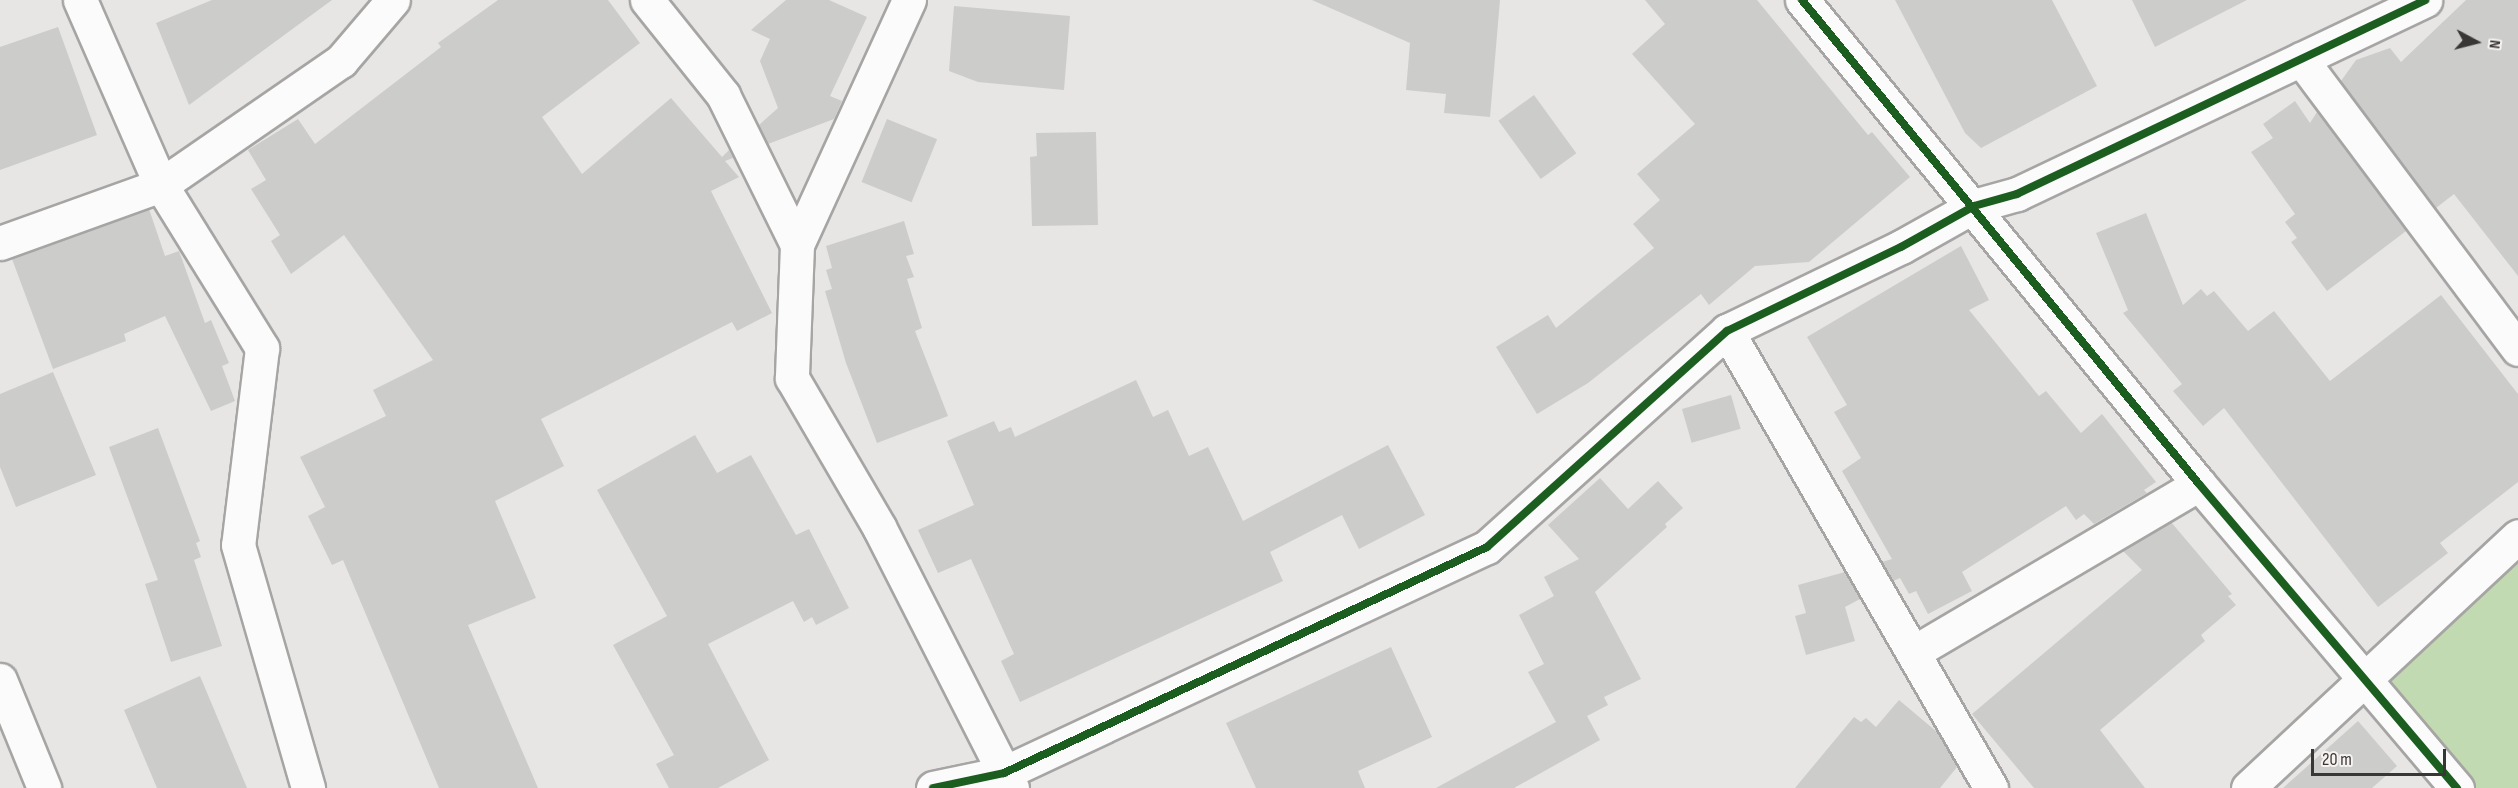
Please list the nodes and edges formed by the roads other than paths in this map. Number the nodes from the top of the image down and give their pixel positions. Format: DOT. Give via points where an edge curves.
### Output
graph roads {
  1 [pos="80,0"];
  2 [pos="393,0"];
  3 [pos="647,0"];
  4 [pos="909,0"];
  5 [pos="1802,0"];
  6 [pos="2425,0"];
  7 [pos="2301,59"];
  8 [pos="161,185"];
  9 [pos="1974,206"];
  10 [pos="0,243"];
  11 [pos="797,245"];
  12 [pos="1727,331"];
  13 [pos="2518,350"];
  14 [pos="2199,484"];
  15 [pos="2518,536"];
  16 [pos="1914,652"];
  17 [pos="2366,677"];
  18 [pos="0,680"];
  19 [pos="1008,781"];
  20 [pos="44,788"];
  21 [pos="308,788"];
  22 [pos="933,788"];
  23 [pos="1991,788"];
  24 [pos="2248,788"];
  25 [pos="2457,788"];
  1 -- 8 [label="street"];
  2 -- 8 [label="street" via="341,61"];
  3 -- 11 [label="street" via="723,95"];
  4 -- 11 [label="street"];
  5 -- 9 [label="street"];
  6 -- 7 [label="street"];
  7 -- 9 [label="street" via="2017,194"];
  7 -- 13 [label="street"];
  8 -- 10 [label="street"];
  8 -- 21 [label="street" via="262,348 238,545"];
  9 -- 12 [label="street" via="1901,247"];
  9 -- 14 [label="street"];
  11 -- 19 [label="street" via="792,378 879,526"];
  12 -- 16 [label="street"];
  12 -- 19 [label="street" via="1487,547"];
  14 -- 16 [label="street"];
  14 -- 17 [label="street"];
  15 -- 17 [label="street"];
  16 -- 23 [label="street"];
  17 -- 24 [label="street"];
  17 -- 25 [label="street"];
  18 -- 20 [label="street"];
  19 -- 22 [label="street"];
}
